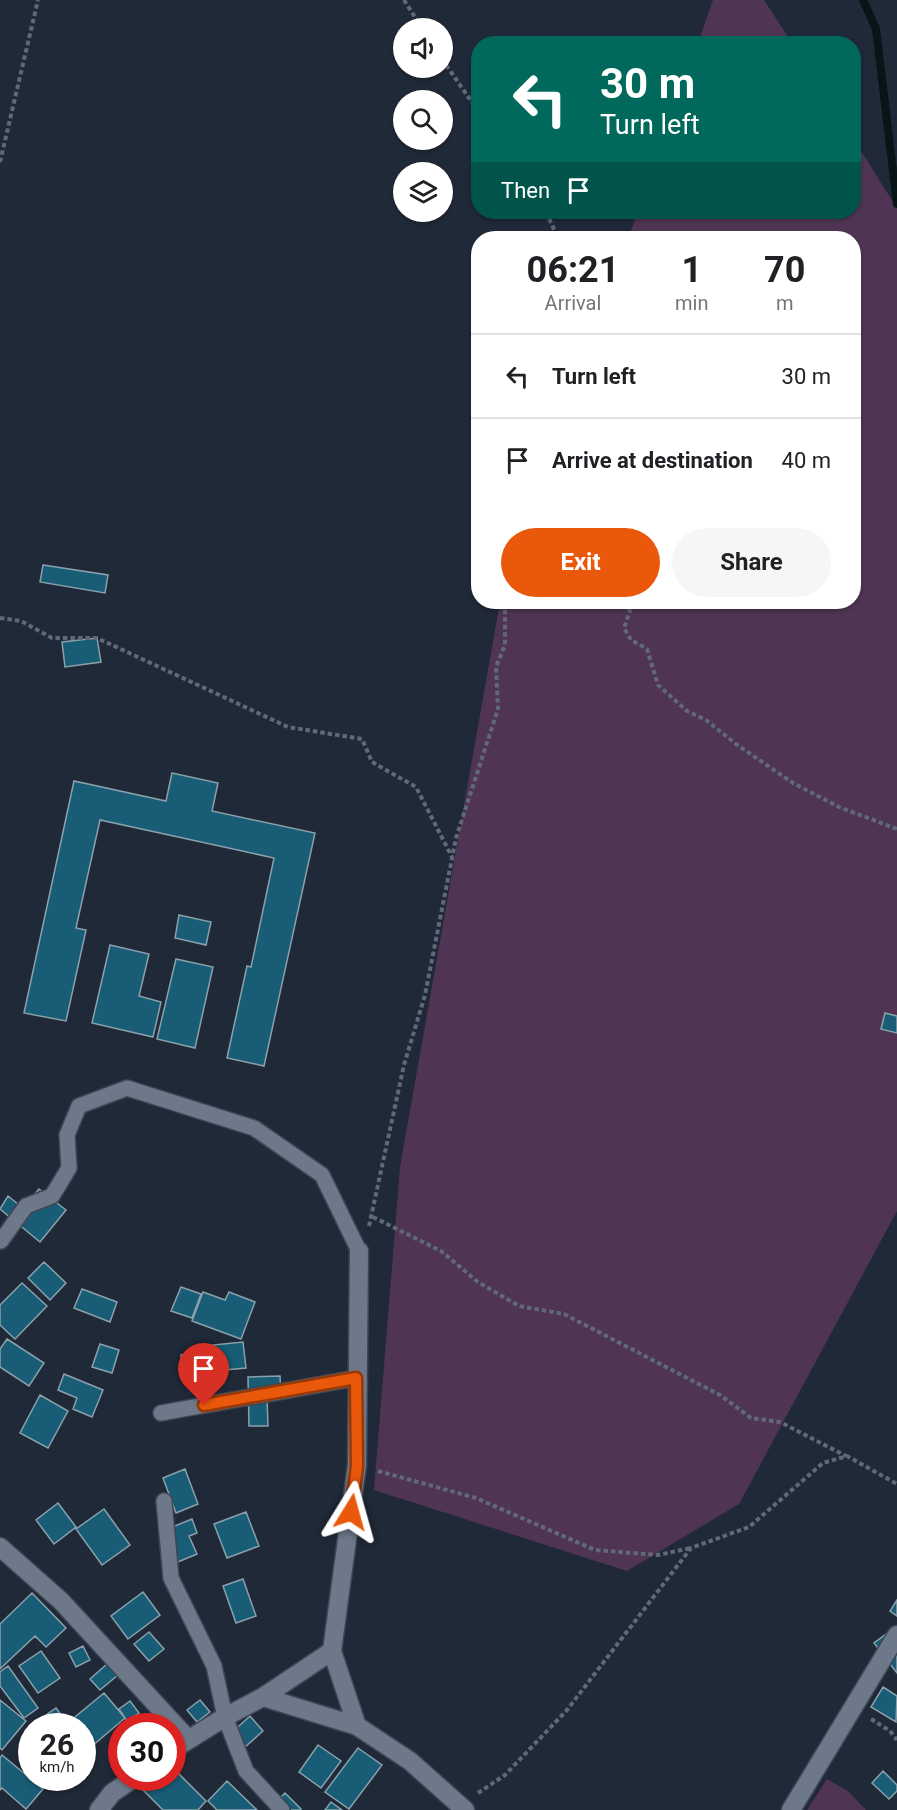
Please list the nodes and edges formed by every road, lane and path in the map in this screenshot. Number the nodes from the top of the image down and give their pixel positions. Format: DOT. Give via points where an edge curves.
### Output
graph roads {
  1 [pos="38,0"];
  2 [pos="404,0"];
  3 [pos="416,18"];
  4 [pos="453,75"];
  5 [pos="471,101"];
  6 [pos="0,162"];
  7 [pos="505,609"];
  8 [pos="629,609"];
  9 [pos="0,618"];
  10 [pos="897,829"];
  11 [pos="452,857"];
  12 [pos="373,1217"];
  13 [pos="1,1241"];
  14 [pos="359,1251"];
  15 [pos="356,1378"];
  16 [pos="161,1413"];
  17 [pos="847,1456"];
  18 [pos="357,1466"];
  19 [pos="897,1484"];
  20 [pos="164,1501"];
  21 [pos="0,1547"];
  22 [pos="691,1548"];
  23 [pos="897,1635"];
  24 [pos="333,1651"];
  25 [pos="263,1697"];
  26 [pos="853,1708"];
  27 [pos="225,1717"];
  28 [pos="357,1726"];
  29 [pos="188,1740"];
  30 [pos="897,1740"];
  31 [pos="115,1791"];
  32 [pos="463,1807"];
  33 [pos="99,1810"];
  34 [pos="282,1810"];
  35 [pos="791,1810"];
  1 -- 6 [label="path"];
  2 -- 3 [label="path"];
  4 -- 5 [label="path"];
  7 -- 11 [label="path" via="505,645 496,667 498,709"];
  8 -- 10 [label="path" via="624,628 631,640 647,649 658,685 687,711 706,720 793,783 839,807"];
  9 -- 11 [label="path" via="21,621 52,638 97,638 288,727 362,739 372,762 416,787"];
  11 -- 12 [label="path" via="425,995 404,1065"];
  12 -- 14 [label="path"];
  12 -- 17 [label="path" via="441,1251 478,1282 519,1306 564,1314 720,1395 751,1418 780,1422"];
  13 -- 14 [label="lane" via="26,1206 52,1196 69,1168 67,1135 79,1106 127,1088 254,1128 322,1174"];
  14 -- 15 [label="street"];
  15 -- 16 [label="lane"];
  15 -- 18 [label="street"];
  17 -- 19 [label="path"];
  17 -- 22 [label="path" via="823,1463 749,1527"];
  18 -- 22 [label="path" via="476,1498 595,1550 658,1555"];
  18 -- 24 [label="street"];
  20 -- 27 [label="lane" via="171,1578 214,1666"];
  21 -- 29 [label="street" via="61,1601"];
  22 -- 32 [label="path" via="567,1710 505,1775"];
  23 -- 26 [label="street"];
  24 -- 25 [label="street"];
  24 -- 28 [label="street"];
  25 -- 27 [label="street"];
  25 -- 28 [label="street"];
  26 -- 30 [label="path" via="890,1731"];
  26 -- 35 [label="street"];
  27 -- 29 [label="street"];
  27 -- 34 [label="lane" via="246,1771"];
  28 -- 32 [label="street" via="410,1761"];
  31 -- 33 [label="street"];
}
